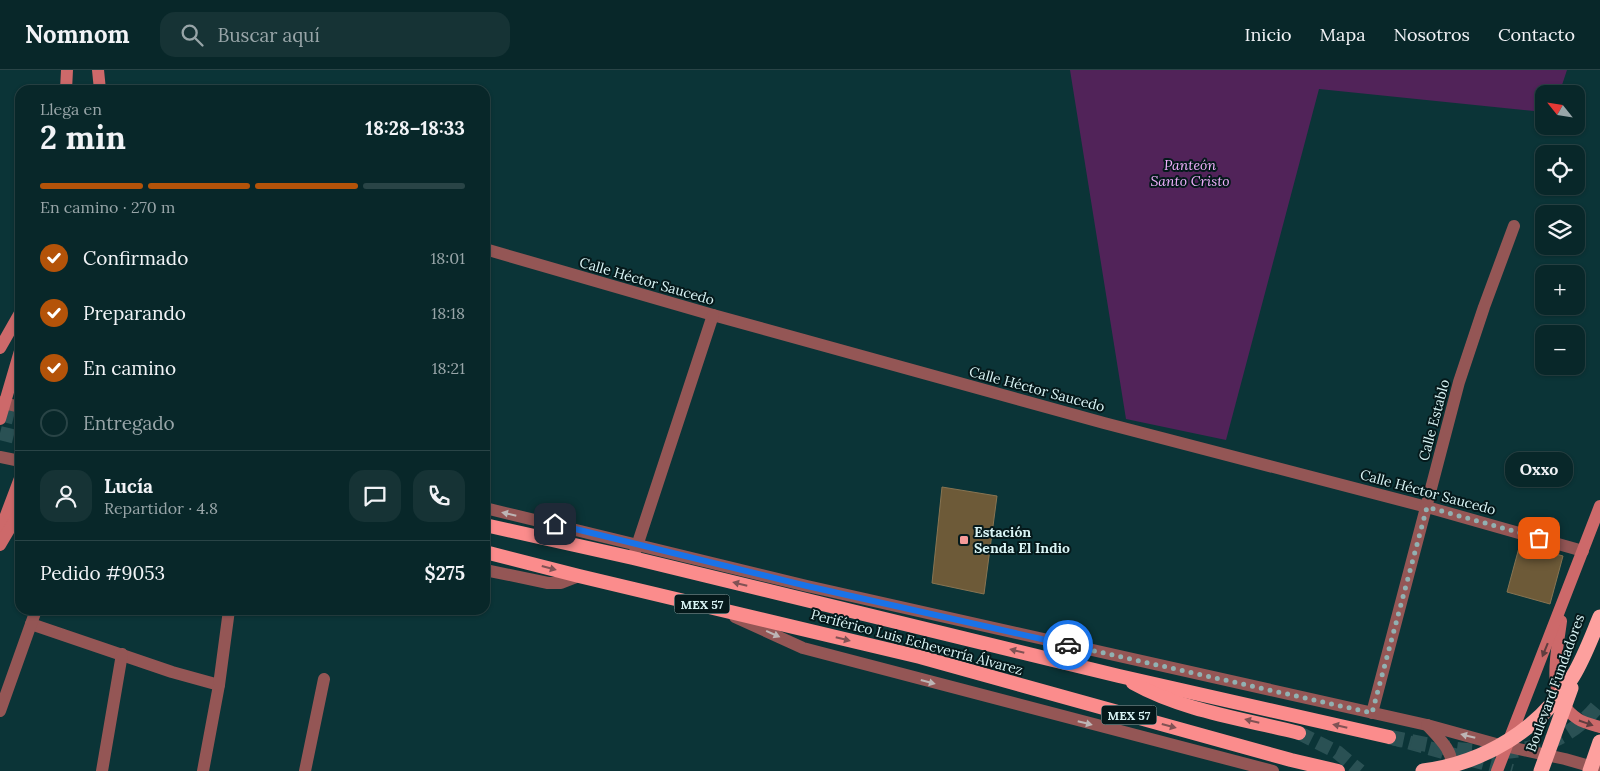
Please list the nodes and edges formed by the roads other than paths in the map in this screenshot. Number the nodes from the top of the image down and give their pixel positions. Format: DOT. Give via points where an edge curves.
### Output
graph roads {
  1 [pos="67,70"];
  2 [pos="98,70"];
  3 [pos="66,85"];
  4 [pos="100,85"];
  5 [pos="1514,226"];
  6 [pos="490,250"];
  7 [pos="713,315"];
  8 [pos="14,325"];
  9 [pos="0,341"];
  10 [pos="0,348"];
  11 [pos="15,365"];
  12 [pos="2,402"];
  13 [pos="15,406"];
  14 [pos="0,419"];
  15 [pos="0,457"];
  16 [pos="15,460"];
  17 [pos="15,491"];
  18 [pos="1600,506"];
  19 [pos="1427,507"];
  20 [pos="490,509"];
  21 [pos="15,519"];
  22 [pos="490,527"];
  23 [pos="0,531"];
  24 [pos="637,544"];
  25 [pos="0,545"];
  26 [pos="1583,551"];
  27 [pos="490,553"];
  28 [pos="633,558"];
  29 [pos="490,571"];
  30 [pos="579,576"];
  31 [pos="1564,601"];
  32 [pos="1600,606"];
  33 [pos="712,607"];
  34 [pos="34,615"];
  35 [pos="228,615"];
  36 [pos="1600,617"];
  37 [pos="31,624"];
  38 [pos="122,654"];
  39 [pos="1119,676"];
  40 [pos="324,680"];
  41 [pos="219,685"];
  42 [pos="0,711"];
  43 [pos="1372,713"];
  44 [pos="1427,725"];
  45 [pos="1600,728"];
  46 [pos="1299,733"];
  47 [pos="1388,737"];
  48 [pos="1600,742"];
  49 [pos="1507,747"];
  50 [pos="1291,760"];
  51 [pos="1600,769"];
  52 [pos="102,771"];
  53 [pos="206,771"];
  54 [pos="305,771"];
  55 [pos="1271,771"];
  56 [pos="1308,771"];
  57 [pos="1338,771"];
  58 [pos="1423,771"];
  59 [pos="1452,771"];
  60 [pos="1497,771"];
  61 [pos="1540,771"];
  62 [pos="1590,771"];
  1 -- 3 [label="main road"];
  2 -- 4 [label="main road"];
  5 -- 19 [label="street, Calle Establo" via="1459,382"];
  6 -- 7 [label="street, Calle Héctor Saucedo"];
  7 -- 19 [label="street, Calle Héctor Saucedo"];
  7 -- 24 [label="street"];
  8 -- 9 [label="main road"];
  8 -- 10 [label="main road"];
  11 -- 12 [label="main road"];
  12 -- 13 [label="street"];
  12 -- 14 [label="main road"];
  15 -- 16 [label="street"];
  17 -- 23 [label="main road"];
  18 -- 26 [label="main road"];
  19 -- 26 [label="street, Calle Héctor Saucedo"];
  19 -- 43 [label="street, Calle Establo"];
  24 -- 20 [label="street, one-way"];
  21 -- 25 [label="main road"];
  22 -- 28 [label="highway, Periférico Luis Echeverría Álvarez / MEX 57"];
  24 -- 28 [label="street"];
  24 -- 43 [label="street" via="807,586"];
  26 -- 31 [label="main road"];
  27 -- 30 [label="highway, Periférico Luis Echeverría Álvarez / MEX 57, one-way"];
  39 -- 28 [label="highway, Periférico Luis Echeverría Álvarez / MEX 57, one-way"];
  29 -- 30 [label="street" via="548,583 561,583"];
  30 -- 33 [label="highway, Periférico Luis Echeverría Álvarez / MEX 57"];
  31 -- 45 [label="main road, one-way" via="1555,680 1557,697 1579,720"];
  31 -- 49 [label="main road, one-way"];
  32 -- 61 [label="highway, Boulevard Fundadores, bridge"];
  33 -- 50 [label="highway, Periférico Luis Echeverría Álvarez / MEX 57, one-way" via="920,658"];
  33 -- 55 [label="street, one-way" via="803,648"];
  34 -- 37 [label="street"];
  35 -- 41 [label="street"];
  36 -- 58 [label="highway, bridge" via="1573,675 1539,718 1492,751"];
  37 -- 38 [label="street"];
  37 -- 42 [label="street"];
  38 -- 41 [label="street"];
  38 -- 52 [label="street"];
  46 -- 39 [label="highway, one-way" via="1165,699"];
  47 -- 39 [label="highway, Periférico Luis Echeverría Álvarez / MEX 57, one-way"];
  40 -- 54 [label="street"];
  41 -- 53 [label="street"];
  43 -- 44 [label="street"];
  49 -- 44 [label="street, one-way"];
  44 -- 59 [label="street" via="1450,751"];
  48 -- 62 [label="highway, bridge"];
  49 -- 51 [label="street"];
  49 -- 60 [label="main road"];
  50 -- 56 [label="highway"];
  50 -- 57 [label="highway, Periférico Luis Echeverría Álvarez / MEX 57"];
}
